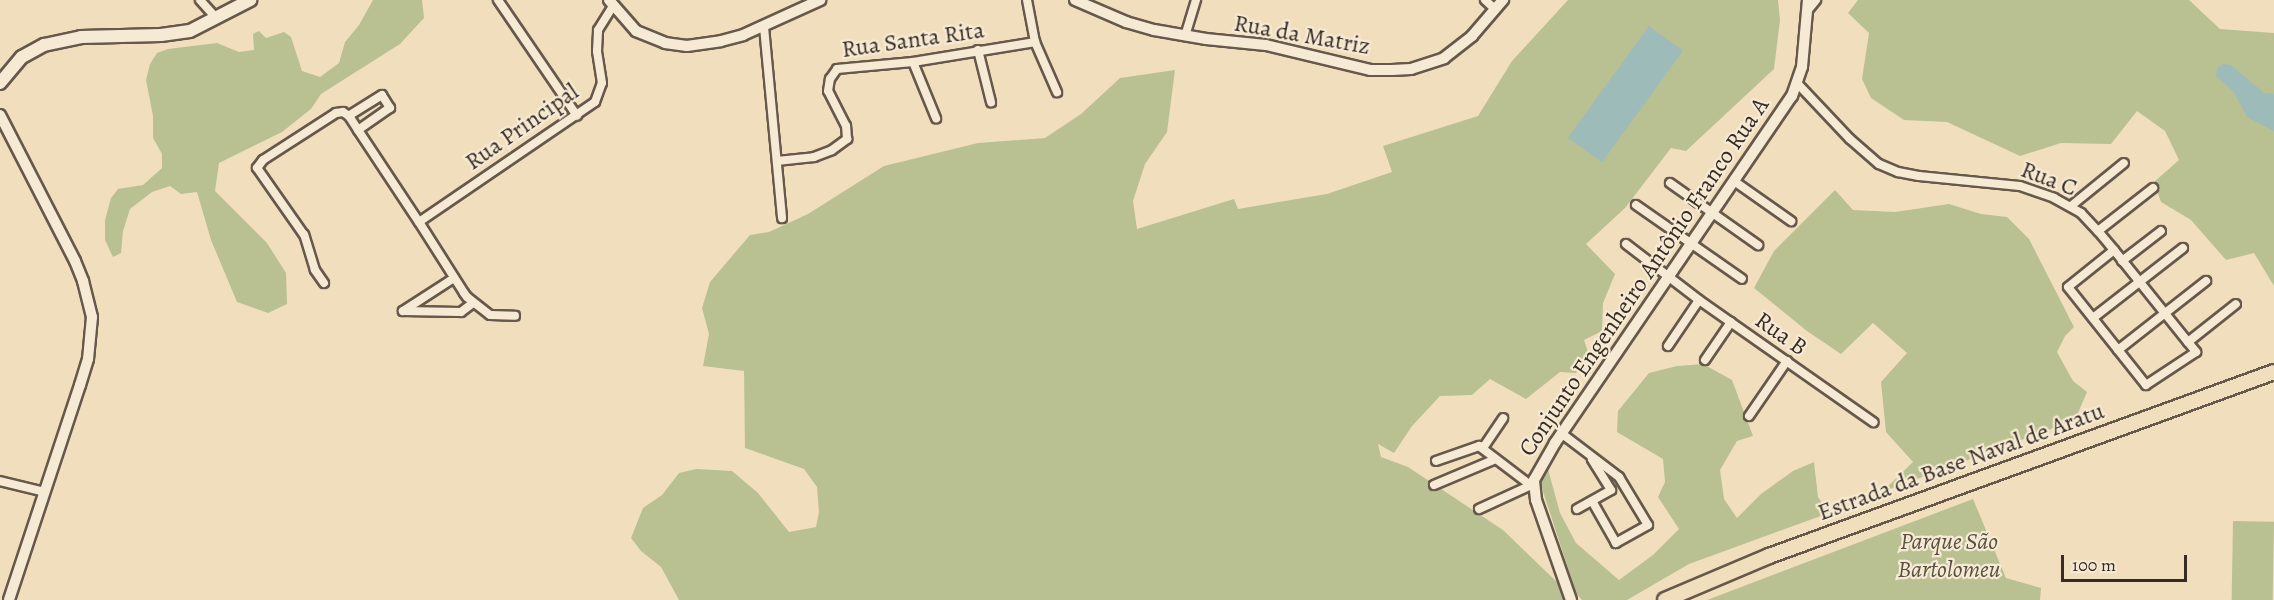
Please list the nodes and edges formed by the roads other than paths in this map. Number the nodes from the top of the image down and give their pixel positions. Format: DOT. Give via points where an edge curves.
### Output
graph roads {
  1 [pos="200,0"];
  2 [pos="250,0"];
  3 [pos="498,0"];
  4 [pos="820,0"];
  5 [pos="1027,0"];
  6 [pos="1075,0"];
  7 [pos="1196,0"];
  8 [pos="1485,0"];
  9 [pos="1503,0"];
  10 [pos="1816,0"];
  11 [pos="611,3"];
  12 [pos="1808,5"];
  13 [pos="1496,9"];
  14 [pos="217,19"];
  15 [pos="764,27"];
  16 [pos="1185,36"];
  17 [pos="1035,42"];
  18 [pos="978,51"];
  19 [pos="913,62"];
  20 [pos="0,83"];
  21 [pos="1797,83"];
  22 [pos="1057,92"];
  23 [pos="991,102"];
  24 [pos="0,115"];
  25 [pos="349,116"];
  26 [pos="577,116"];
  27 [pos="936,118"];
  28 [pos="358,130"];
  29 [pos="777,161"];
  30 [pos="2124,163"];
  31 [pos="1734,181"];
  32 [pos="1670,183"];
  33 [pos="2153,188"];
  34 [pos="1636,205"];
  35 [pos="2070,206"];
  36 [pos="1712,213"];
  37 [pos="782,218"];
  38 [pos="1791,221"];
  39 [pos="419,222"];
  40 [pos="2098,231"];
  41 [pos="2161,231"];
  42 [pos="1691,243"];
  43 [pos="1626,244"];
  44 [pos="1758,245"];
  45 [pos="2183,248"];
  46 [pos="2114,250"];
  47 [pos="2122,261"];
  48 [pos="1667,277"];
  49 [pos="454,278"];
  50 [pos="1742,279"];
  51 [pos="2206,281"];
  52 [pos="2140,282"];
  53 [pos="324,283"];
  54 [pos="1699,300"];
  55 [pos="473,303"];
  56 [pos="2236,304"];
  57 [pos="2164,313"];
  58 [pos="515,316"];
  59 [pos="2093,318"];
  60 [pos="1731,322"];
  61 [pos="2188,342"];
  62 [pos="1668,346"];
  63 [pos="2118,350"];
  64 [pos="1705,360"];
  65 [pos="1787,361"];
  66 [pos="2274,372"];
  67 [pos="1749,416"];
  68 [pos="1503,418"];
  69 [pos="1873,422"];
  70 [pos="1561,433"];
  71 [pos="1483,448"];
  72 [pos="1589,454"];
  73 [pos="1496,459"];
  74 [pos="1436,461"];
  75 [pos="0,481"];
  76 [pos="1434,485"];
  77 [pos="1531,486"];
  78 [pos="45,492"];
  79 [pos="1592,501"];
  80 [pos="1479,509"];
  81 [pos="1578,509"];
  82 [pos="9,600"];
  83 [pos="1571,600"];
  84 [pos="1665,600"];
  1 -- 14 [label="street"];
  2 -- 14 [label="main road"];
  3 -- 26 [label="street"];
  4 -- 15 [label="street"];
  5 -- 17 [label="street"];
  6 -- 16 [label="street, Rua da Matriz" via="1126,22"];
  7 -- 16 [label="street"];
  8 -- 13 [label="street"];
  9 -- 13 [label="street, Rua da Matriz"];
  10 -- 12 [label="street, Conjunto Engenheiro Antônio Franco Rua A"];
  11 -- 15 [label="street" via="636,31 665,43 699,45"];
  11 -- 26 [label="street, Rua Principal" via="596,40 600,92 595,102"];
  12 -- 21 [label="street, Conjunto Engenheiro Antônio Franco Rua A"];
  13 -- 16 [label="street, Rua da Matriz" via="1460,48 1428,65 1410,69 1370,70 1282,48"];
  14 -- 20 [label="main road" via="176,34 81,37 44,45 22,57"];
  15 -- 29 [label="street"];
  17 -- 18 [label="street, Rua Santa Rita"];
  17 -- 22 [label="street"];
  18 -- 19 [label="street, Rua Santa Rita"];
  18 -- 23 [label="street"];
  19 -- 27 [label="street"];
  19 -- 29 [label="street, Rua Santa Rita" via="844,66 833,72 828,91 846,126 847,139 814,157"];
  21 -- 31 [label="street, Conjunto Engenheiro Antônio Franco Rua A" via="1786,106"];
  21 -- 35 [label="street, Rua C" via="1850,140 1879,164 1919,176 2020,186"];
  24 -- 78 [label="street" via="75,261 92,317 88,359"];
  25 -- 28 [label="street"];
  25 -- 28 [label="street" via="382,95 386,101 390,108"];
  25 -- 53 [label="street" via="336,113 263,160 257,168 304,235 312,264"];
  26 -- 39 [label="street, Rua Principal"];
  28 -- 39 [label="street"];
  29 -- 37 [label="street"];
  30 -- 35 [label="street"];
  31 -- 36 [label="street, Conjunto Engenheiro Antônio Franco Rua A"];
  31 -- 38 [label="street"];
  32 -- 36 [label="street"];
  33 -- 40 [label="street"];
  34 -- 42 [label="street"];
  35 -- 40 [label="street, Rua C"];
  36 -- 42 [label="street, Conjunto Engenheiro Antônio Franco Rua A"];
  36 -- 44 [label="street"];
  39 -- 49 [label="street"];
  40 -- 46 [label="street, Rua C"];
  41 -- 47 [label="street"];
  42 -- 48 [label="street, Conjunto Engenheiro Antônio Franco Rua A"];
  42 -- 50 [label="street"];
  43 -- 48 [label="street, Rua B"];
  45 -- 52 [label="street"];
  46 -- 47 [label="street, Rua C"];
  46 -- 59 [label="street" via="2068,286"];
  47 -- 52 [label="street, Rua C"];
  48 -- 54 [label="street, Rua B"];
  48 -- 70 [label="street, Conjunto Engenheiro Antônio Franco Rua A"];
  49 -- 55 [label="street"];
  49 -- 55 [label="street" via="403,311 460,312"];
  51 -- 57 [label="street"];
  52 -- 57 [label="street, Rua C"];
  52 -- 59 [label="street"];
  54 -- 60 [label="street, Rua B"];
  54 -- 62 [label="street"];
  55 -- 58 [label="street" via="490,315"];
  56 -- 61 [label="street"];
  57 -- 61 [label="street, Rua C"];
  57 -- 63 [label="street"];
  59 -- 63 [label="street"];
  60 -- 64 [label="street"];
  60 -- 65 [label="street, Rua B"];
  61 -- 63 [label="street" via="2196,352 2146,385"];
  65 -- 67 [label="street"];
  65 -- 69 [label="street, Rua B"];
  66 -- 84 [label="main road, Estrada da Base Naval de Aratu" via="1769,556"];
  68 -- 71 [label="street"];
  70 -- 72 [label="street"];
  70 -- 77 [label="street, Conjunto Engenheiro Antônio Franco Rua A"];
  71 -- 73 [label="street"];
  71 -- 74 [label="street" via="1475,446"];
  72 -- 79 [label="street" via="1611,490"];
  72 -- 79 [label="street" via="1619,477 1648,525 1616,543"];
  73 -- 76 [label="street"];
  73 -- 77 [label="street"];
  75 -- 78 [label="street"];
  77 -- 80 [label="street"];
  77 -- 83 [label="street, Conjunto Engenheiro Antônio Franco Rua A"];
  78 -- 82 [label="street"];
  79 -- 81 [label="street"];
}
